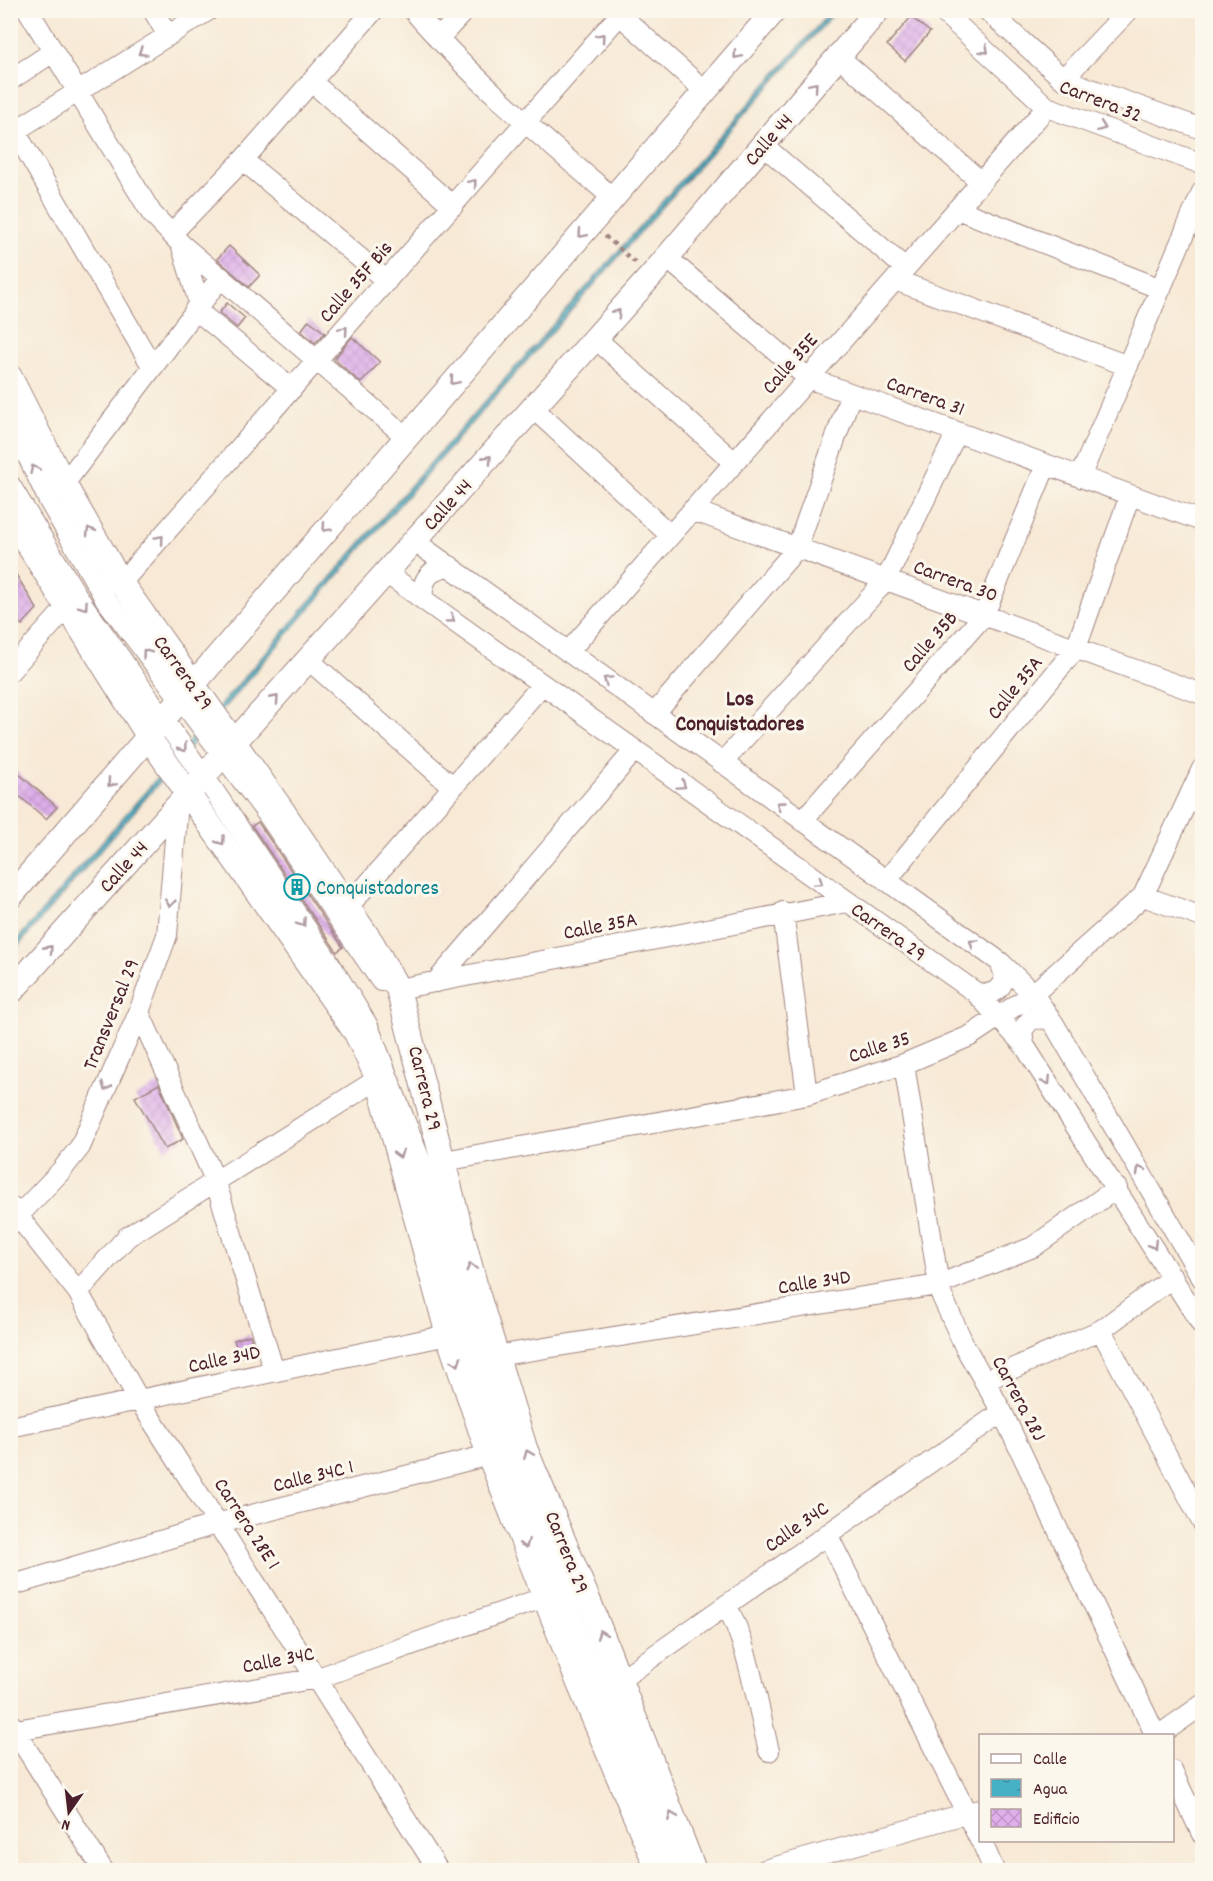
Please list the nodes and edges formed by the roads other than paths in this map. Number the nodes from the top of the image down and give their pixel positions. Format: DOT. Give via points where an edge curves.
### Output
graph roads {
  1 [pos="28,10"];
  2 [pos="153,10"];
  3 [pos="209,10"];
  4 [pos="374,10"];
  5 [pos="412,10"];
  6 [pos="465,10"];
  7 [pos="775,10"];
  8 [pos="878,10"];
  9 [pos="941,10"];
  10 [pos="987,10"];
  11 [pos="1129,10"];
  12 [pos="622,13"];
  13 [pos="168,36"];
  14 [pos="438,39"];
  15 [pos="53,52"];
  16 [pos="839,57"];
  17 [pos="1063,79"];
  18 [pos="10,80"];
  19 [pos="313,83"];
  20 [pos="80,91"];
  21 [pos="705,92"];
  22 [pos="1047,107"];
  23 [pos="526,123"];
  24 [pos="1203,129"];
  25 [pos="13,132"];
  26 [pos="763,145"];
  27 [pos="243,160"];
  28 [pos="1203,164"];
  29 [pos="981,182"];
  30 [pos="1203,192"];
  31 [pos="613,198"];
  32 [pos="453,206"];
  33 [pos="957,209"];
  34 [pos="176,239"];
  35 [pos="667,258"];
  36 [pos="900,274"];
  37 [pos="220,277"];
  38 [pos="387,281"];
  39 [pos="1161,289"];
  40 [pos="197,306"];
  41 [pos="595,338"];
  42 [pos="317,360"];
  43 [pos="152,366"];
  44 [pos="1128,366"];
  45 [pos="10,376"];
  46 [pos="808,378"];
  47 [pos="292,389"];
  48 [pos="851,394"];
  49 [pos="533,408"];
  50 [pos="10,419"];
  51 [pos="957,432"];
  52 [pos="405,436"];
  53 [pos="734,462"];
  54 [pos="1047,465"];
  55 [pos="1080,477"];
  56 [pos="10,484"];
  57 [pos="64,484"];
  58 [pos="1130,495"];
  59 [pos="692,510"];
  60 [pos="10,516"];
  61 [pos="1203,521"];
  62 [pos="670,535"];
  63 [pos="414,541"];
  64 [pos="797,548"];
  65 [pos="450,566"];
  66 [pos="386,573"];
  67 [pos="886,580"];
  68 [pos="121,583"];
  69 [pos="423,599"];
  70 [pos="66,608"];
  71 [pos="984,615"];
  72 [pos="1076,648"];
  73 [pos="568,652"];
  74 [pos="309,661"];
  75 [pos="10,671"];
  76 [pos="542,685"];
  77 [pos="1203,694"];
  78 [pos="190,696"];
  79 [pos="654,714"];
  80 [pos="159,732"];
  81 [pos="228,747"];
  82 [pos="634,751"];
  83 [pos="722,763"];
  84 [pos="1203,769"];
  85 [pos="190,787"];
  86 [pos="453,787"];
  87 [pos="802,821"];
  88 [pos="886,881"];
  89 [pos="1143,896"];
  90 [pos="10,897"];
  91 [pos="847,902"];
  92 [pos="347,908"];
  93 [pos="783,912"];
  94 [pos="1203,917"];
  95 [pos="1000,962"];
  96 [pos="436,982"];
  97 [pos="398,989"];
  98 [pos="975,992"];
  99 [pos="10,993"];
  100 [pos="1033,994"];
  101 [pos="139,1012"];
  102 [pos="1000,1018"];
  103 [pos="1054,1024"];
  104 [pos="1024,1045"];
  105 [pos="904,1064"];
  106 [pos="378,1079"];
  107 [pos="807,1095"];
  108 [pos="434,1166"];
  109 [pos="215,1180"];
  110 [pos="1116,1188"];
  111 [pos="15,1211"];
  112 [pos="1202,1275"];
  113 [pos="1173,1277"];
  114 [pos="938,1285"];
  115 [pos="78,1292"];
  116 [pos="1203,1325"];
  117 [pos="1101,1330"];
  118 [pos="448,1335"];
  119 [pos="495,1356"];
  120 [pos="274,1371"];
  121 [pos="984,1381"];
  122 [pos="139,1400"];
  123 [pos="1002,1412"];
  124 [pos="10,1428"];
  125 [pos="489,1455"];
  126 [pos="1181,1486"];
  127 [pos="1203,1498"];
  128 [pos="1203,1522"];
  129 [pos="220,1523"];
  130 [pos="827,1534"];
  131 [pos="10,1586"];
  132 [pos="545,1597"];
  133 [pos="726,1605"];
  134 [pos="318,1678"];
  135 [pos="618,1681"];
  136 [pos="1203,1705"];
  137 [pos="12,1728"];
  138 [pos="1156,1734"];
  139 [pos="1160,1734"];
  140 [pos="770,1751"];
  141 [pos="1174,1773"];
  142 [pos="975,1812"];
  143 [pos="979,1831"];
  144 [pos="1203,1834"];
  145 [pos="982,1842"];
  146 [pos="103,1870"];
  147 [pos="438,1870"];
  148 [pos="658,1870"];
  149 [pos="676,1870"];
  150 [pos="694,1870"];
  151 [pos="765,1870"];
  152 [pos="994,1870"];
  1 -- 15 [label="street"];
  2 -- 13 [label="street"];
  3 -- 13 [label="street"];
  4 -- 19 [label="street"];
  5 -- 14 [label="street"];
  6 -- 14 [label="street"];
  7 -- 21 [label="main road, one-way"];
  8 -- 16 [label="main road, Calle 44"];
  9 -- 22 [label="street, Carrera 32, one-way"];
  10 -- 17 [label="street, Carrera 32"];
  11 -- 17 [label="street"];
  12 -- 21 [label="street"];
  23 -- 12 [label="street, Calle 35F Bis, one-way"];
  13 -- 20 [label="street, one-way"];
  14 -- 23 [label="street"];
  15 -- 18 [label="street"];
  15 -- 20 [label="street"];
  26 -- 16 [label="main road, Calle 44, one-way"];
  16 -- 29 [label="street"];
  17 -- 24 [label="street, Carrera 32"];
  19 -- 27 [label="street"];
  19 -- 32 [label="street"];
  20 -- 25 [label="street"];
  20 -- 34 [label="street" via="153,214"];
  21 -- 31 [label="main road"];
  22 -- 28 [label="street, Carrera 32, one-way"];
  22 -- 29 [label="street, Calle 35E"];
  23 -- 31 [label="street"];
  32 -- 23 [label="street, Calle 35F Bis, one-way"];
  25 -- 43 [label="street"];
  26 -- 35 [label="main road, Calle 44"];
  26 -- 36 [label="street"];
  27 -- 34 [label="street"];
  27 -- 38 [label="street"];
  29 -- 33 [label="street, Calle 35E"];
  30 -- 39 [label="street"];
  31 -- 52 [label="main road, one-way"];
  32 -- 38 [label="street, Calle 35F Bis"];
  33 -- 36 [label="street, Calle 35E"];
  33 -- 39 [label="street"];
  34 -- 37 [label="street"];
  34 -- 40 [label="street"];
  41 -- 35 [label="main road, Calle 44, one-way"];
  35 -- 46 [label="street, Carrera 31"];
  36 -- 44 [label="street"];
  36 -- 46 [label="street, Calle 35E"];
  37 -- 40 [label="street"];
  37 -- 42 [label="street"];
  42 -- 38 [label="street, Calle 35F Bis, one-way"];
  39 -- 44 [label="street"];
  40 -- 43 [label="street"];
  40 -- 47 [label="street"];
  41 -- 49 [label="main road, Calle 44"];
  41 -- 53 [label="street"];
  42 -- 47 [label="street, Calle 35F Bis"];
  42 -- 52 [label="street"];
  43 -- 57 [label="street"];
  44 -- 55 [label="street"];
  45 -- 57 [label="main road, Carrera 29"];
  46 -- 48 [label="street, Carrera 31"];
  46 -- 53 [label="street, Calle 35E"];
  68 -- 47 [label="street, Calle 35F Bis, one-way"];
  48 -- 51 [label="street, Carrera 31"];
  48 -- 64 [label="street"];
  49 -- 62 [label="street"];
  63 -- 49 [label="main road, Calle 44, one-way"];
  78 -- 50 [label="street, one-way" via="106,600 75,549"];
  51 -- 54 [label="street, Carrera 31"];
  51 -- 67 [label="street"];
  52 -- 78 [label="main road, one-way"];
  53 -- 59 [label="street, Calle 35E"];
  54 -- 55 [label="street, Carrera 31"];
  54 -- 71 [label="street, Calle 35B"];
  55 -- 58 [label="street, Carrera 31"];
  56 -- 80 [label="street, one-way"];
  68 -- 57 [label="main road, Carrera 29, one-way"];
  58 -- 61 [label="street, Carrera 31"];
  58 -- 72 [label="street, Calle 35A"];
  59 -- 62 [label="street, Calle 35E"];
  59 -- 64 [label="street, Carrera 30"];
  60 -- 70 [label="main road, Carrera 29"];
  62 -- 73 [label="street, Calle 35E"];
  63 -- 65 [label="street, Carrera 29"];
  63 -- 66 [label="main road, Calle 44"];
  64 -- 67 [label="street, Carrera 30"];
  64 -- 79 [label="street"];
  65 -- 69 [label="street" via="428,575"];
  65 -- 73 [label="street, Carrera 29"];
  66 -- 69 [label="street, Carrera 29"];
  66 -- 74 [label="main road, Calle 44"];
  67 -- 71 [label="street, Carrera 30"];
  67 -- 83 [label="street"];
  68 -- 78 [label="main road, Carrera 29"];
  69 -- 76 [label="street, Carrera 29, one-way"];
  70 -- 75 [label="street"];
  70 -- 80 [label="main road, Carrera 29"];
  71 -- 72 [label="street, Carrera 30"];
  71 -- 87 [label="street, Calle 35B"];
  72 -- 77 [label="street, Carrera 30"];
  72 -- 88 [label="street, Calle 35A"];
  79 -- 73 [label="street, Carrera 29, one-way"];
  81 -- 74 [label="main road, Calle 44, one-way"];
  74 -- 86 [label="street"];
  76 -- 82 [label="street, Carrera 29"];
  76 -- 86 [label="street"];
  78 -- 80 [label="main road"];
  78 -- 81 [label="main road, Carrera 29"];
  79 -- 83 [label="street, Carrera 29"];
  80 -- 85 [label="main road, Carrera 29, one-way"];
  80 -- 90 [label="main road, one-way"];
  81 -- 85 [label="main road, Calle 44"];
  81 -- 92 [label="main road, Carrera 29"];
  81 -- 108 [label="street" via="268,815 384,985 405,1047"];
  82 -- 91 [label="street, Carrera 29, one-way"];
  82 -- 96 [label="street"];
  87 -- 83 [label="street, Carrera 29, one-way"];
  84 -- 89 [label="street, Calle 35"];
  99 -- 85 [label="main road, Calle 44, one-way"];
  85 -- 101 [label="street, Transversal 29, one-way" via="167,934"];
  85 -- 106 [label="main road, Carrera 29, one-way" via="356,1033"];
  85 -- 108 [label="street, one-way" via="327,959 368,1026"];
  86 -- 92 [label="street"];
  87 -- 88 [label="street, Carrera 29"];
  95 -- 88 [label="street, Carrera 29, one-way"];
  89 -- 94 [label="street"];
  89 -- 100 [label="street, Calle 35"];
  91 -- 93 [label="street, Calle 35A"];
  91 -- 98 [label="street, Carrera 29"];
  92 -- 97 [label="main road, Carrera 29"];
  93 -- 96 [label="street, Calle 35A"];
  93 -- 107 [label="street"];
  95 -- 98 [label="street" via="1005,976 998,990 991,994"];
  95 -- 100 [label="street, Carrera 29"];
  96 -- 97 [label="street, Calle 35A"];
  97 -- 108 [label="main road, Carrera 29"];
  98 -- 102 [label="street, Carrera 29"];
  100 -- 102 [label="street, Calle 35"];
  100 -- 103 [label="street, Carrera 29"];
  101 -- 109 [label="street"];
  101 -- 111 [label="street, Transversal 29, one-way" via="80,1147 61,1171"];
  102 -- 104 [label="street, Carrera 29"];
  102 -- 105 [label="street, Calle 35" via="970,1036"];
  103 -- 104 [label="street" via="1048,1018 1032,1018 1022,1030"];
  112 -- 103 [label="street, Carrera 29, one-way"];
  104 -- 110 [label="street, Carrera 29, one-way"];
  105 -- 107 [label="street, Calle 35"];
  105 -- 114 [label="street, Carrera 28J"];
  106 -- 109 [label="street"];
  106 -- 118 [label="main road, Carrera 29, one-way"];
  107 -- 108 [label="street, Calle 35"];
  119 -- 108 [label="main road, Carrera 29, one-way"];
  108 -- 149 [label="street" via="474,1354 497,1426"];
  109 -- 115 [label="street" via="128,1237"];
  109 -- 120 [label="street"];
  110 -- 113 [label="street, Carrera 29, one-way"];
  110 -- 114 [label="street, Calle 34D" via="1033,1247"];
  111 -- 115 [label="street, Carrera 28E 1"];
  113 -- 116 [label="street, Carrera 29"];
  113 -- 117 [label="street"];
  114 -- 119 [label="street, Calle 34D"];
  114 -- 121 [label="street, Carrera 28J"];
  115 -- 122 [label="street, Carrera 28E 1"];
  117 -- 121 [label="street"];
  117 -- 126 [label="street"];
  118 -- 120 [label="street, Calle 34D"];
  118 -- 125 [label="main road, Carrera 29, one-way"];
  135 -- 119 [label="main road, Carrera 29, one-way" via="525,1448"];
  120 -- 122 [label="street, Calle 34D"];
  121 -- 123 [label="street, Carrera 28J"];
  122 -- 124 [label="street, Calle 34D"];
  122 -- 129 [label="street, Carrera 28E 1"];
  123 -- 130 [label="street, Calle 34C"];
  123 -- 138 [label="street, Carrera 28J"];
  125 -- 129 [label="street, Calle 34C 1"];
  125 -- 132 [label="main road, Carrera 29, one-way"];
  126 -- 127 [label="street"];
  126 -- 128 [label="street"];
  129 -- 131 [label="street, Calle 34C 1"];
  129 -- 134 [label="street, Carrera 28E 1"];
  130 -- 133 [label="street, Calle 34C"];
  130 -- 142 [label="street"];
  132 -- 134 [label="street, Calle 34C"];
  132 -- 148 [label="main road, Carrera 29"];
  133 -- 135 [label="street, Calle 34C"];
  133 -- 140 [label="street"];
  134 -- 137 [label="street, Calle 34C"];
  134 -- 147 [label="street, Carrera 28E 1"];
  150 -- 135 [label="main road, Carrera 29, one-way"];
  136 -- 139 [label="street"];
  137 -- 146 [label="street"];
  141 -- 144 [label="street"];
  142 -- 143 [label="street"];
  142 -- 151 [label="street"];
  145 -- 152 [label="street"];
}
